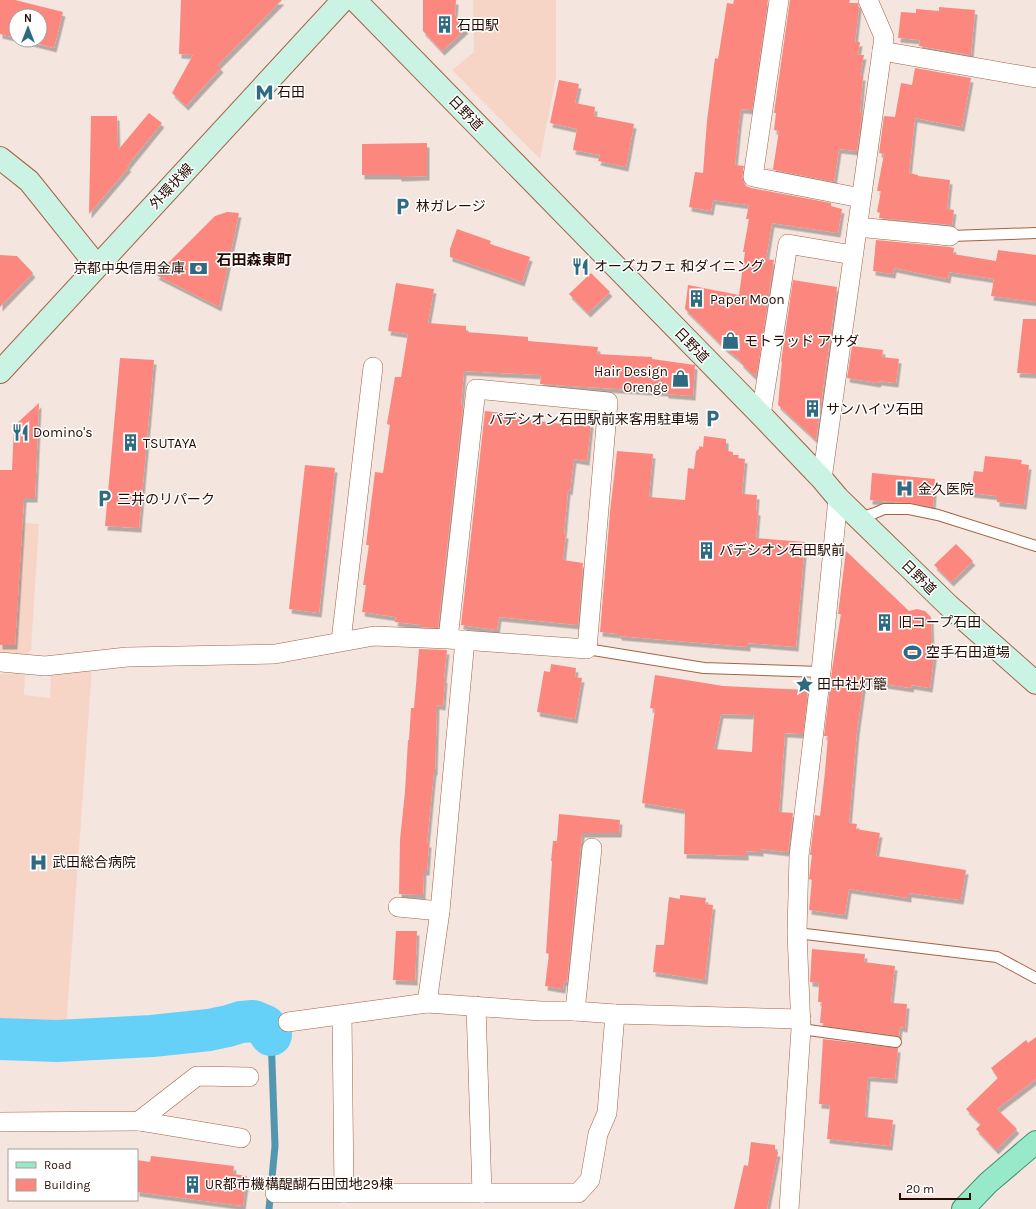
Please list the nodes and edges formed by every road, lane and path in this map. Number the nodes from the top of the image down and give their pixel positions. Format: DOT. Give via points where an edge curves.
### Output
graph roads {
  1 [pos="343,0"];
  2 [pos="355,0"];
  3 [pos="779,0"];
  4 [pos="868,0"];
  5 [pos="882,51"];
  6 [pos="1036,78"];
  7 [pos="0,158"];
  8 [pos="861,198"];
  9 [pos="857,227"];
  10 [pos="1036,233"];
  11 [pos="950,236"];
  12 [pos="853,255"];
  13 [pos="97,266"];
  14 [pos="373,367"];
  15 [pos="0,372"];
  16 [pos="761,415"];
  17 [pos="822,478"];
  18 [pos="838,498"];
  19 [pos="859,518"];
  20 [pos="1036,546"];
  21 [pos="456,639"];
  22 [pos="341,641"];
  23 [pos="586,649"];
  24 [pos="0,662"];
  25 [pos="821,672"];
  26 [pos="1036,683"];
  27 [pos="592,848"];
  28 [pos="398,907"];
  29 [pos="440,911"];
  30 [pos="797,932"];
  31 [pos="1036,978"];
  32 [pos="427,1003"];
  33 [pos="476,1006"];
  34 [pos="575,1011"];
  35 [pos="615,1014"];
  36 [pos="342,1015"];
  37 [pos="288,1022"];
  38 [pos="801,1024"];
  39 [pos="896,1042"];
  40 [pos="249,1077"];
  41 [pos="139,1121"];
  42 [pos="0,1122"];
  43 [pos="241,1138"];
  44 [pos="1036,1142"];
  45 [pos="275,1193"];
  46 [pos="344,1193"];
  47 [pos="482,1193"];
  48 [pos="789,1209"];
  49 [pos="963,1209"];
  1 -- 13 [label="street, 外環状線"];
  2 -- 16 [label="street, 日野道"];
  3 -- 8 [label="street" via="754,177"];
  4 -- 5 [label="street" via="884,37"];
  5 -- 6 [label="street"];
  5 -- 8 [label="street"];
  7 -- 13 [label="street" via="29,181"];
  8 -- 9 [label="street"];
  9 -- 11 [label="street"];
  9 -- 12 [label="street"];
  10 -- 11 [label="lane"];
  12 -- 16 [label="street" via="788,244"];
  12 -- 17 [label="street"];
  13 -- 15 [label="street, 外環状線"];
  14 -- 22 [label="street"];
  16 -- 17 [label="street, 日野道"];
  17 -- 18 [label="street, 日野道"];
  18 -- 19 [label="street, 日野道"];
  18 -- 25 [label="street"];
  19 -- 20 [label="lane" via="884,509 909,509 938,515"];
  19 -- 26 [label="street, 日野道" via="948,605"];
  21 -- 22 [label="street" via="374,636"];
  21 -- 23 [label="street"];
  21 -- 23 [label="street" via="476,389 608,402"];
  21 -- 29 [label="street"];
  22 -- 24 [label="street" via="275,654 127,657 45,666"];
  23 -- 25 [label="lane" via="704,668"];
  25 -- 30 [label="street" via="799,856"];
  27 -- 34 [label="street"];
  28 -- 29 [label="street"];
  29 -- 32 [label="street"];
  30 -- 31 [label="lane" via="997,957"];
  30 -- 38 [label="street"];
  32 -- 33 [label="street"];
  32 -- 36 [label="street"];
  33 -- 34 [label="street" via="541,1012"];
  33 -- 47 [label="street"];
  34 -- 35 [label="street"];
  35 -- 38 [label="street"];
  35 -- 47 [label="street" via="607,1113 598,1134 590,1180 578,1193"];
  36 -- 37 [label="street"];
  36 -- 46 [label="street"];
  38 -- 39 [label="lane"];
  38 -- 48 [label="street"];
  40 -- 41 [label="street" via="196,1076"];
  41 -- 42 [label="street"];
  41 -- 43 [label="street"];
  44 -- 49 [label="main road" via="988,1183"];
  45 -- 46 [label="street"];
  46 -- 47 [label="street"];
}
